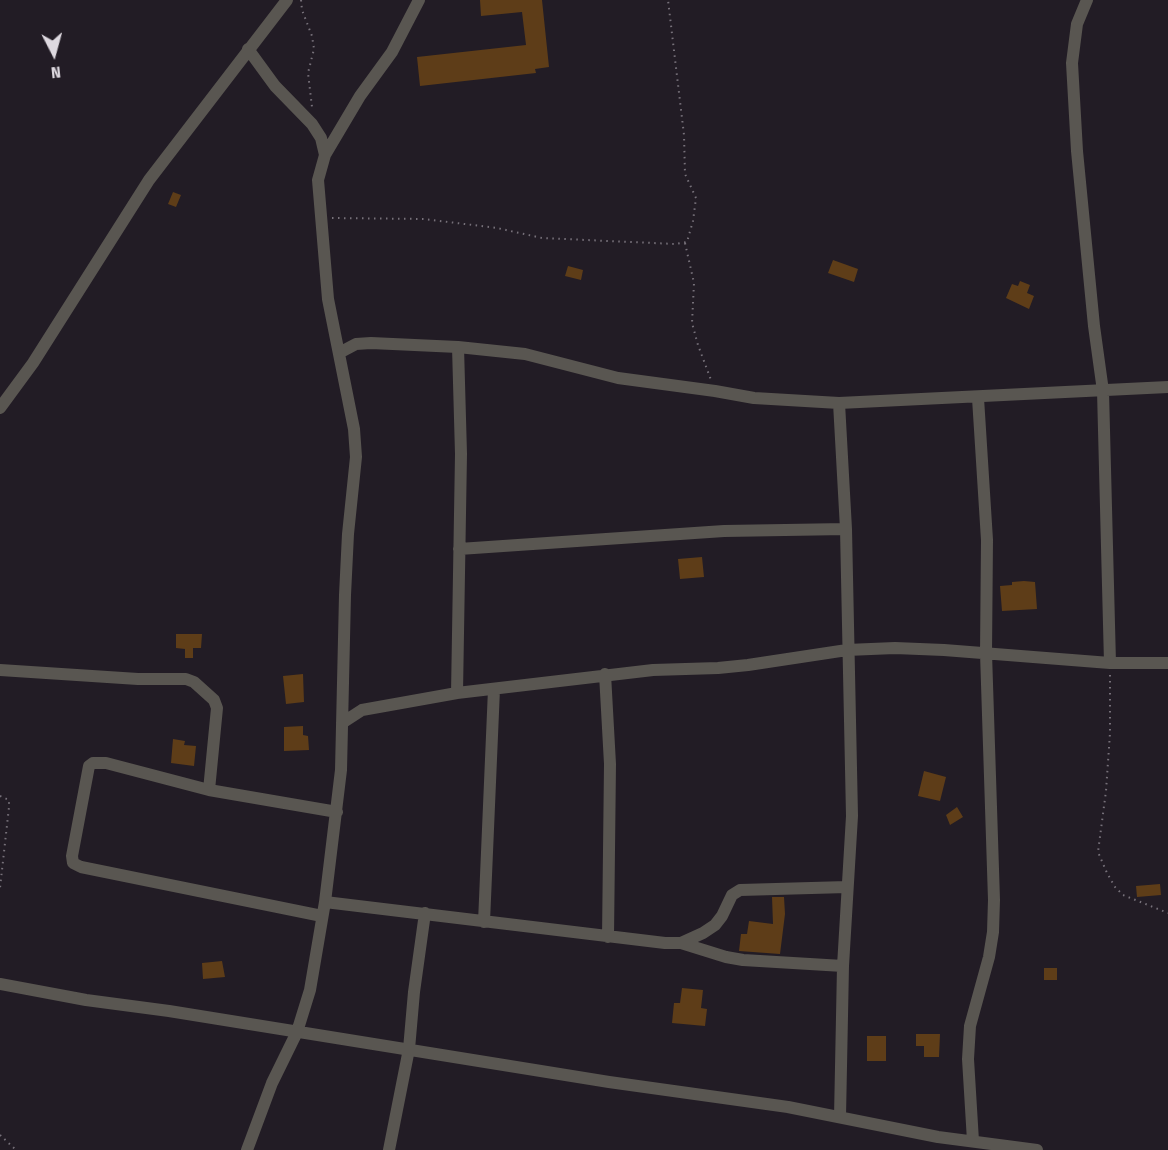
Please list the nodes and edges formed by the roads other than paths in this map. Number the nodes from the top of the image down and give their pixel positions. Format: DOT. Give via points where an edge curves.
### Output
graph roads {
  1 [pos="287,0"];
  2 [pos="419,0"];
  3 [pos="1087,0"];
  4 [pos="248,49"];
  5 [pos="326,155"];
  6 [pos="458,347"];
  7 [pos="339,353"];
  8 [pos="1168,387"];
  9 [pos="1103,391"];
  10 [pos="978,398"];
  11 [pos="839,403"];
  12 [pos="0,408"];
  13 [pos="846,529"];
  14 [pos="459,549"];
  15 [pos="847,650"];
  16 [pos="986,653"];
  17 [pos="1110,663"];
  18 [pos="1168,663"];
  19 [pos="0,670"];
  20 [pos="605,674"];
  21 [pos="494,689"];
  22 [pos="457,693"];
  23 [pos="342,723"];
  24 [pos="209,790"];
  25 [pos="337,812"];
  26 [pos="847,887"];
  27 [pos="325,902"];
  28 [pos="425,913"];
  29 [pos="322,916"];
  30 [pos="484,922"];
  31 [pos="608,937"];
  32 [pos="681,943"];
  33 [pos="843,966"];
  34 [pos="0,984"];
  35 [pos="297,1032"];
  36 [pos="409,1049"];
  37 [pos="840,1117"];
  38 [pos="974,1141"];
  39 [pos="247,1150"];
  40 [pos="389,1150"];
  41 [pos="1037,1150"];
  1 -- 4 [label="street"];
  2 -- 5 [label="street" via="392,52 360,96"];
  3 -- 9 [label="street" via="1077,24 1072,63 1077,150"];
  4 -- 5 [label="street" via="275,86 312,124"];
  4 -- 12 [label="street" via="149,180 33,363"];
  5 -- 7 [label="street" via="318,180 320,218 328,298"];
  6 -- 7 [label="street" via="371,343 356,344"];
  6 -- 11 [label="street" via="525,354 618,378 754,399"];
  6 -- 14 [label="street"];
  7 -- 23 [label="street" via="356,457 348,534"];
  8 -- 9 [label="street"];
  9 -- 10 [label="street"];
  9 -- 17 [label="street"];
  10 -- 11 [label="street"];
  10 -- 16 [label="street" via="987,540"];
  11 -- 13 [label="street"];
  13 -- 14 [label="street" via="724,531"];
  13 -- 15 [label="street"];
  14 -- 22 [label="street"];
  15 -- 16 [label="street" via="895,648"];
  15 -- 20 [label="street" via="728,667"];
  15 -- 26 [label="street" via="852,816"];
  16 -- 17 [label="street"];
  16 -- 38 [label="street" via="994,900 989,957 970,1026"];
  17 -- 18 [label="street"];
  19 -- 24 [label="street" via="194,682 214,700 217,708"];
  20 -- 21 [label="street"];
  20 -- 31 [label="street" via="610,764"];
  21 -- 22 [label="street"];
  21 -- 30 [label="street"];
  22 -- 23 [label="street" via="362,710"];
  23 -- 25 [label="street"];
  24 -- 25 [label="street"];
  24 -- 29 [label="street" via="93,763 89,766 73,863"];
  25 -- 27 [label="street"];
  26 -- 32 [label="street" via="740,890 732,895 715,925"];
  26 -- 33 [label="street"];
  27 -- 28 [label="street"];
  27 -- 29 [label="street"];
  28 -- 30 [label="street"];
  28 -- 36 [label="street"];
  29 -- 35 [label="street" via="310,990"];
  30 -- 31 [label="street"];
  31 -- 32 [label="street"];
  32 -- 33 [label="street" via="735,959"];
  33 -- 37 [label="street"];
  34 -- 35 [label="street"];
  35 -- 36 [label="street"];
  35 -- 39 [label="street" via="272,1083"];
  36 -- 37 [label="street"];
  36 -- 40 [label="street"];
  37 -- 38 [label="street"];
  38 -- 41 [label="street"];
}
